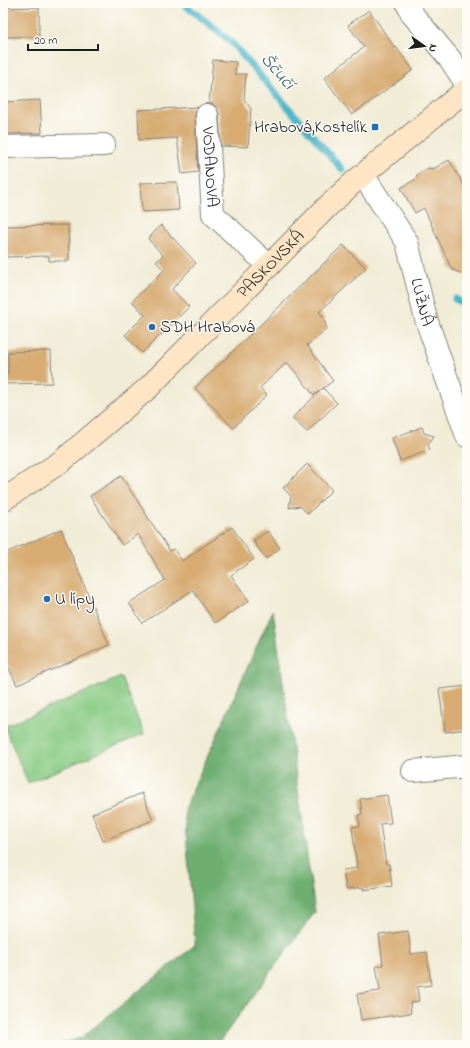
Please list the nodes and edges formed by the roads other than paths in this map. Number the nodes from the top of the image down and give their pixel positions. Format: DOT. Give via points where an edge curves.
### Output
graph roads {
  1 [pos="407,3"];
  2 [pos="467,85"];
  3 [pos="467,89"];
  4 [pos="207,115"];
  5 [pos="104,145"];
  6 [pos="3,147"];
  7 [pos="363,175"];
  8 [pos="269,266"];
  9 [pos="467,436"];
  10 [pos="3,500"];
  11 [pos="467,766"];
  12 [pos="413,771"];
  1 -- 2 [label="street" via="412,14 450,59"];
  3 -- 7 [label="main road, PASKOVSKÁ"];
  4 -- 8 [label="street, VODANOVA" via="213,214"];
  5 -- 6 [label="street"];
  7 -- 8 [label="main road, PASKOVSKÁ" via="328,206"];
  7 -- 9 [label="street, LUŽNÁ" via="408,242 426,319"];
  8 -- 10 [label="main road, PASKOVSKÁ" via="134,400 62,461"];
  11 -- 12 [label="street"];
}
